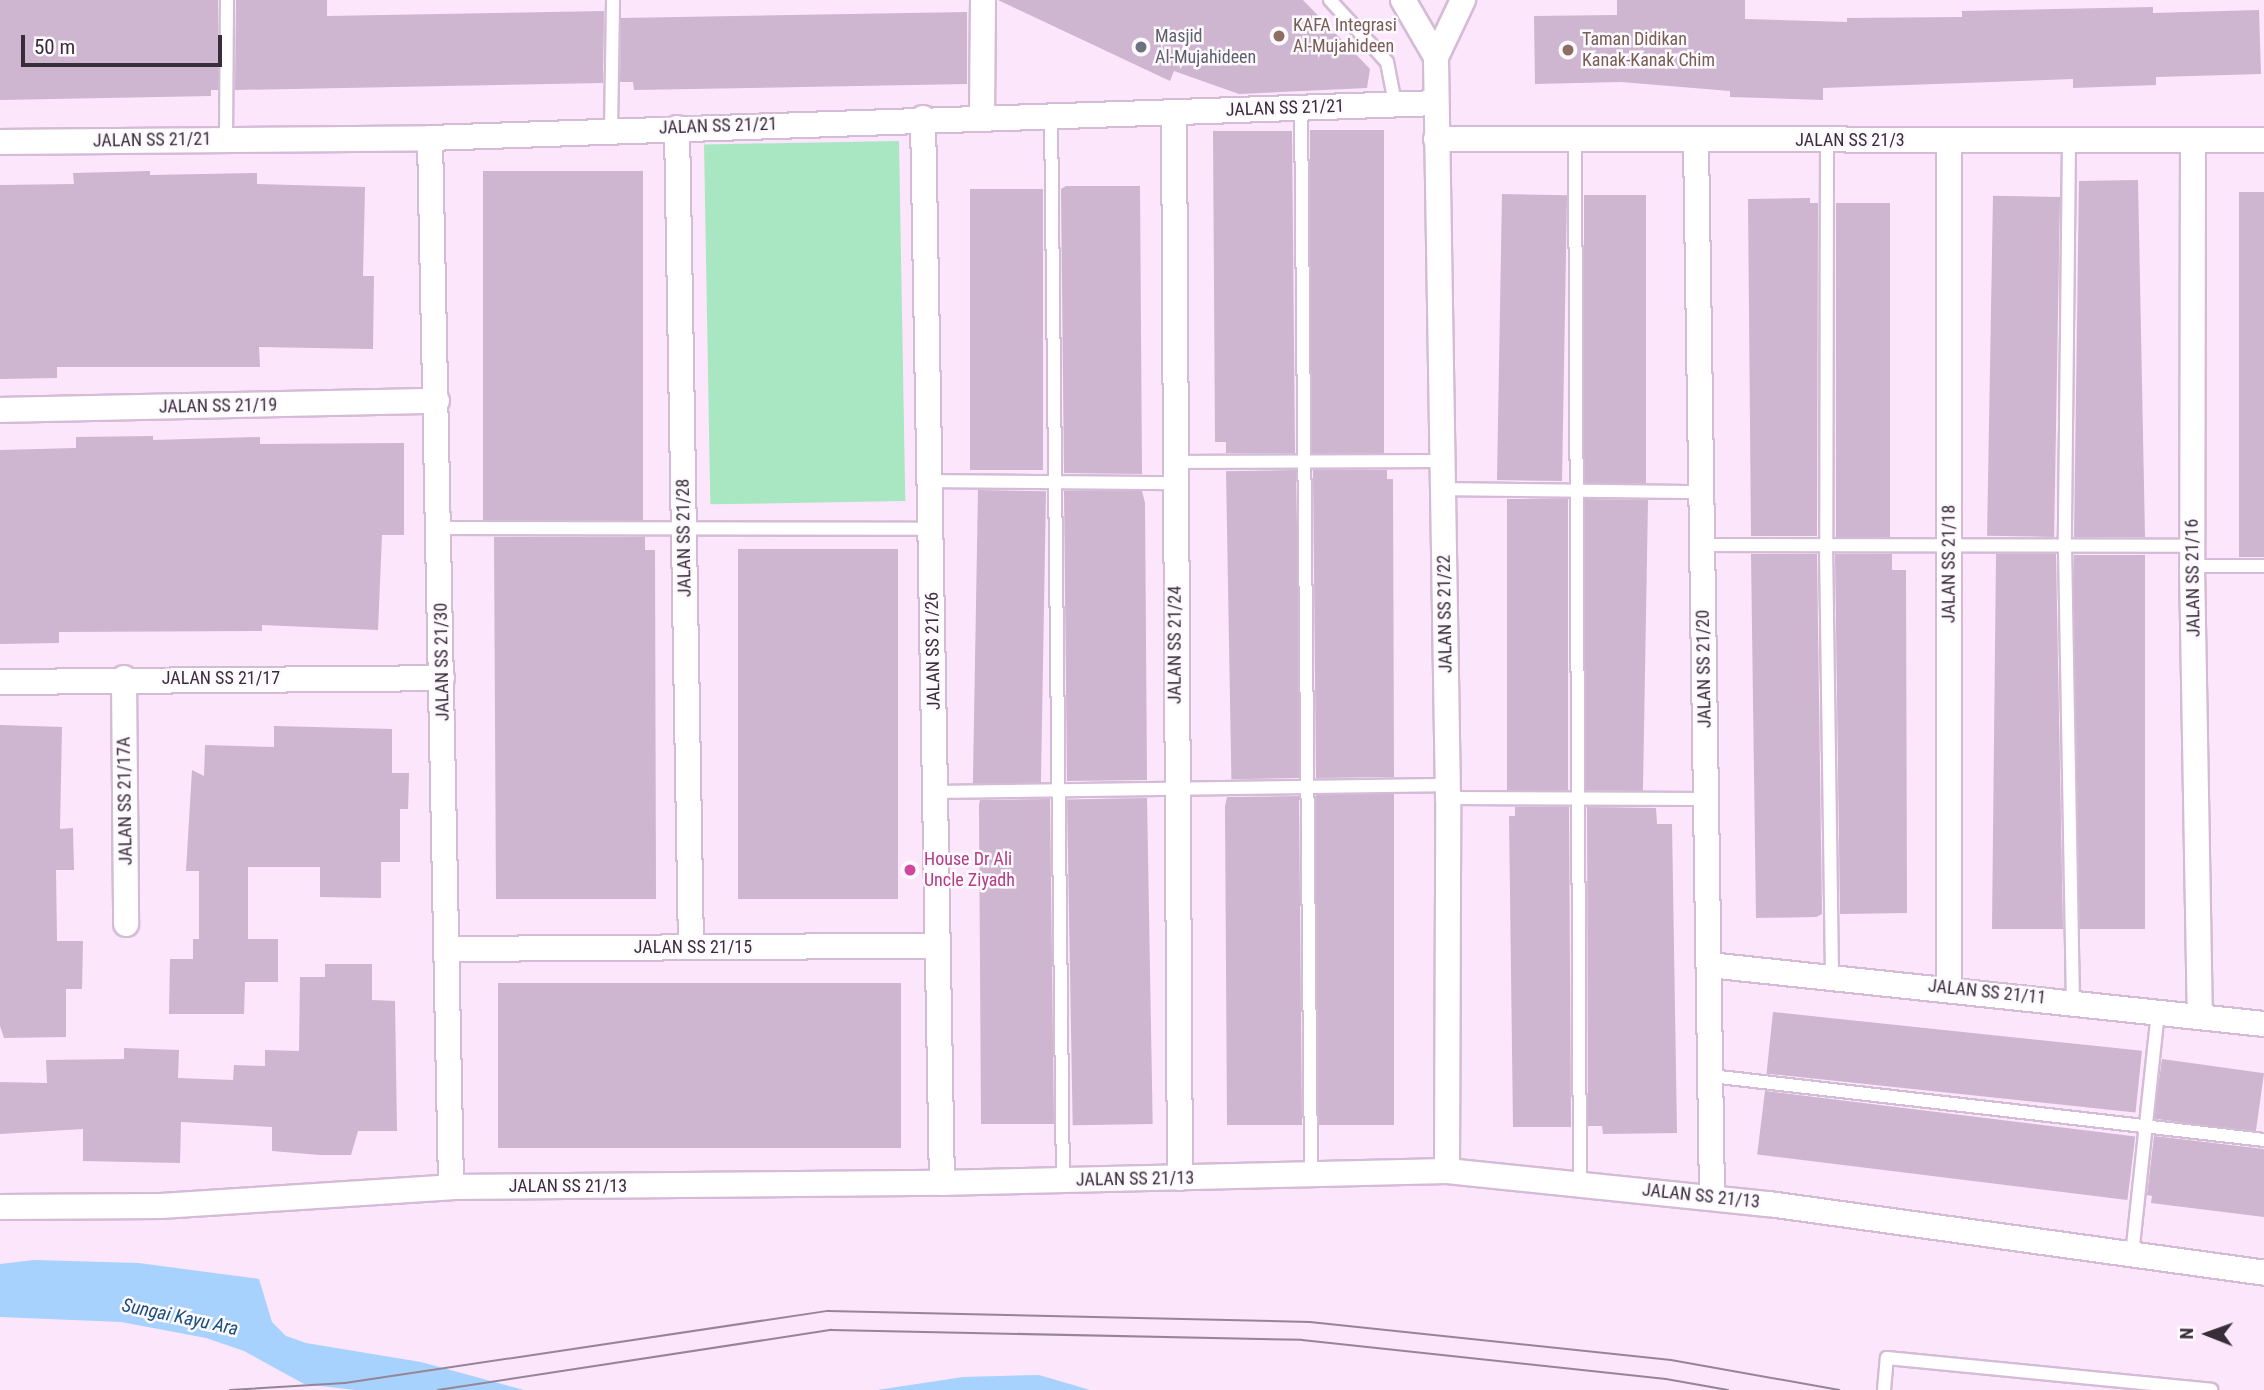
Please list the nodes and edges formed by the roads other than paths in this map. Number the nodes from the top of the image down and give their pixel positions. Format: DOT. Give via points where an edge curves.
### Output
graph roads {
  1 [pos="227,0"];
  2 [pos="613,0"];
  3 [pos="983,0"];
  4 [pos="1330,0"];
  5 [pos="1404,0"];
  6 [pos="1463,0"];
  7 [pos="1436,57"];
  8 [pos="1395,103"];
  9 [pos="1436,103"];
  10 [pos="1301,107"];
  11 [pos="1174,112"];
  12 [pos="1051,113"];
  13 [pos="982,116"];
  14 [pos="923,118"];
  15 [pos="677,128"];
  16 [pos="611,130"];
  17 [pos="430,138"];
  18 [pos="226,139"];
  19 [pos="1436,139"];
  20 [pos="1575,139"];
  21 [pos="1827,139"];
  22 [pos="1949,140"];
  23 [pos="2069,140"];
  24 [pos="2193,140"];
  25 [pos="2264,140"];
  26 [pos="0,142"];
  27 [pos="1696,142"];
  28 [pos="437,401"];
  29 [pos="0,410"];
  30 [pos="1305,461"];
  31 [pos="1441,461"];
  32 [pos="1173,472"];
  33 [pos="929,481"];
  34 [pos="1055,481"];
  35 [pos="1442,489"];
  36 [pos="1577,490"];
  37 [pos="1702,492"];
  38 [pos="439,528"];
  39 [pos="684,529"];
  40 [pos="930,529"];
  41 [pos="1702,545"];
  42 [pos="1826,545"];
  43 [pos="1949,545"];
  44 [pos="2065,546"];
  45 [pos="2192,556"];
  46 [pos="2264,566"];
  47 [pos="124,678"];
  48 [pos="442,678"];
  49 [pos="0,682"];
  50 [pos="1308,787"];
  51 [pos="1176,789"];
  52 [pos="1059,790"];
  53 [pos="935,792"];
  54 [pos="1448,792"];
  55 [pos="1579,797"];
  56 [pos="1706,799"];
  57 [pos="126,924"];
  58 [pos="937,946"];
  59 [pos="691,947"];
  60 [pos="448,948"];
  61 [pos="1709,965"];
  62 [pos="1832,975"];
  63 [pos="1949,988"];
  64 [pos="2073,1002"];
  65 [pos="2158,1012"];
  66 [pos="2200,1016"];
  67 [pos="2264,1024"];
  68 [pos="1711,1076"];
  69 [pos="2146,1126"];
  70 [pos="2264,1140"];
  71 [pos="1447,1171"];
  72 [pos="1311,1175"];
  73 [pos="1180,1178"];
  74 [pos="1063,1180"];
  75 [pos="942,1183"];
  76 [pos="1580,1183"];
  77 [pos="451,1187"];
  78 [pos="1712,1197"];
  79 [pos="0,1207"];
  80 [pos="2133,1255"];
  81 [pos="2264,1273"];
  82 [pos="1884,1390"];
  83 [pos="2211,1390"];
  1 -- 18 [label="lane"];
  2 -- 16 [label="lane"];
  3 -- 13 [label="street"];
  4 -- 8 [label="lane" via="1387,62"];
  5 -- 7 [label="street, JALAN SS 21/22"];
  6 -- 7 [label="street, JALAN SS 21/22"];
  7 -- 9 [label="street, JALAN SS 21/22"];
  8 -- 9 [label="street, JALAN SS 21/21"];
  8 -- 10 [label="street, JALAN SS 21/21"];
  9 -- 19 [label="street, JALAN SS 21/22"];
  10 -- 11 [label="street, JALAN SS 21/21"];
  10 -- 30 [label="lane"];
  11 -- 12 [label="street, JALAN SS 21/21"];
  11 -- 32 [label="street, JALAN SS 21/24"];
  12 -- 13 [label="street, JALAN SS 21/21"];
  12 -- 34 [label="lane"];
  13 -- 14 [label="street, JALAN SS 21/21"];
  14 -- 15 [label="street, JALAN SS 21/21"];
  14 -- 33 [label="street, JALAN SS 21/26"];
  15 -- 16 [label="street, JALAN SS 21/21"];
  15 -- 39 [label="street, JALAN SS 21/28"];
  16 -- 17 [label="street, JALAN SS 21/21"];
  17 -- 18 [label="street, JALAN SS 21/21"];
  17 -- 28 [label="street, JALAN SS 21/30"];
  18 -- 26 [label="street, JALAN SS 21/21"];
  19 -- 20 [label="street, JALAN SS 21/3"];
  19 -- 31 [label="street, JALAN SS 21/22"];
  20 -- 27 [label="street, JALAN SS 21/3"];
  20 -- 36 [label="lane"];
  21 -- 22 [label="street, JALAN SS 21/3"];
  21 -- 27 [label="street, JALAN SS 21/3"];
  21 -- 42 [label="lane"];
  22 -- 23 [label="street, JALAN SS 21/3"];
  22 -- 43 [label="street, JALAN SS 21/18"];
  23 -- 24 [label="street, JALAN SS 21/3"];
  23 -- 44 [label="lane"];
  24 -- 25 [label="street, JALAN SS 21/3"];
  24 -- 45 [label="street, JALAN SS 21/16"];
  27 -- 37 [label="street, JALAN SS 21/20"];
  28 -- 29 [label="street, JALAN SS 21/19"];
  28 -- 38 [label="street, JALAN SS 21/30"];
  30 -- 31 [label="lane"];
  30 -- 32 [label="lane"];
  30 -- 50 [label="lane"];
  31 -- 35 [label="street, JALAN SS 21/22"];
  32 -- 34 [label="lane"];
  32 -- 51 [label="street, JALAN SS 21/24"];
  33 -- 34 [label="lane"];
  33 -- 40 [label="street, JALAN SS 21/26"];
  34 -- 52 [label="lane"];
  35 -- 36 [label="lane"];
  35 -- 54 [label="street, JALAN SS 21/22"];
  36 -- 37 [label="lane"];
  36 -- 55 [label="lane"];
  37 -- 41 [label="street, JALAN SS 21/20"];
  38 -- 39 [label="lane"];
  38 -- 48 [label="street, JALAN SS 21/30"];
  39 -- 40 [label="lane"];
  39 -- 59 [label="street, JALAN SS 21/28"];
  40 -- 53 [label="street, JALAN SS 21/26"];
  41 -- 42 [label="lane"];
  41 -- 56 [label="street, JALAN SS 21/20"];
  42 -- 43 [label="lane"];
  42 -- 62 [label="lane"];
  43 -- 44 [label="lane"];
  43 -- 63 [label="street, JALAN SS 21/18"];
  44 -- 45 [label="lane"];
  44 -- 64 [label="lane"];
  45 -- 46 [label="lane"];
  45 -- 66 [label="street, JALAN SS 21/16"];
  47 -- 48 [label="street, JALAN SS 21/17"];
  47 -- 49 [label="street, JALAN SS 21/17"];
  47 -- 57 [label="street, JALAN SS 21/17A"];
  48 -- 60 [label="street, JALAN SS 21/30"];
  50 -- 51 [label="lane"];
  50 -- 54 [label="lane"];
  50 -- 72 [label="lane"];
  51 -- 52 [label="lane"];
  51 -- 73 [label="street, JALAN SS 21/24"];
  52 -- 53 [label="lane"];
  52 -- 74 [label="lane"];
  53 -- 58 [label="street, JALAN SS 21/26"];
  54 -- 55 [label="lane"];
  54 -- 71 [label="street, JALAN SS 21/22"];
  55 -- 56 [label="lane"];
  55 -- 76 [label="lane"];
  56 -- 61 [label="street, JALAN SS 21/20"];
  58 -- 59 [label="street, JALAN SS 21/15"];
  58 -- 75 [label="street, JALAN SS 21/26"];
  59 -- 60 [label="street, JALAN SS 21/15"];
  60 -- 77 [label="street, JALAN SS 21/30"];
  61 -- 62 [label="street, JALAN SS 21/11"];
  61 -- 68 [label="street, JALAN SS 21/20"];
  62 -- 63 [label="street, JALAN SS 21/11"];
  63 -- 64 [label="street, JALAN SS 21/11"];
  64 -- 65 [label="street, JALAN SS 21/11"];
  65 -- 66 [label="street, JALAN SS 21/11"];
  65 -- 69 [label="lane"];
  66 -- 67 [label="street, JALAN SS 21/11"];
  68 -- 69 [label="lane"];
  68 -- 78 [label="street, JALAN SS 21/20"];
  69 -- 70 [label="lane"];
  69 -- 80 [label="lane"];
  71 -- 72 [label="street, JALAN SS 21/13"];
  71 -- 76 [label="street, JALAN SS 21/13"];
  72 -- 73 [label="street, JALAN SS 21/13"];
  73 -- 74 [label="street, JALAN SS 21/13"];
  74 -- 75 [label="street, JALAN SS 21/13"];
  75 -- 77 [label="street, JALAN SS 21/13"];
  76 -- 78 [label="street, JALAN SS 21/13"];
  77 -- 79 [label="street, JALAN SS 21/13" via="161,1206"];
  78 -- 80 [label="street, JALAN SS 21/13"];
  80 -- 81 [label="street, JALAN SS 21/13"];
  82 -- 83 [label="lane" via="1888,1358"];
}
